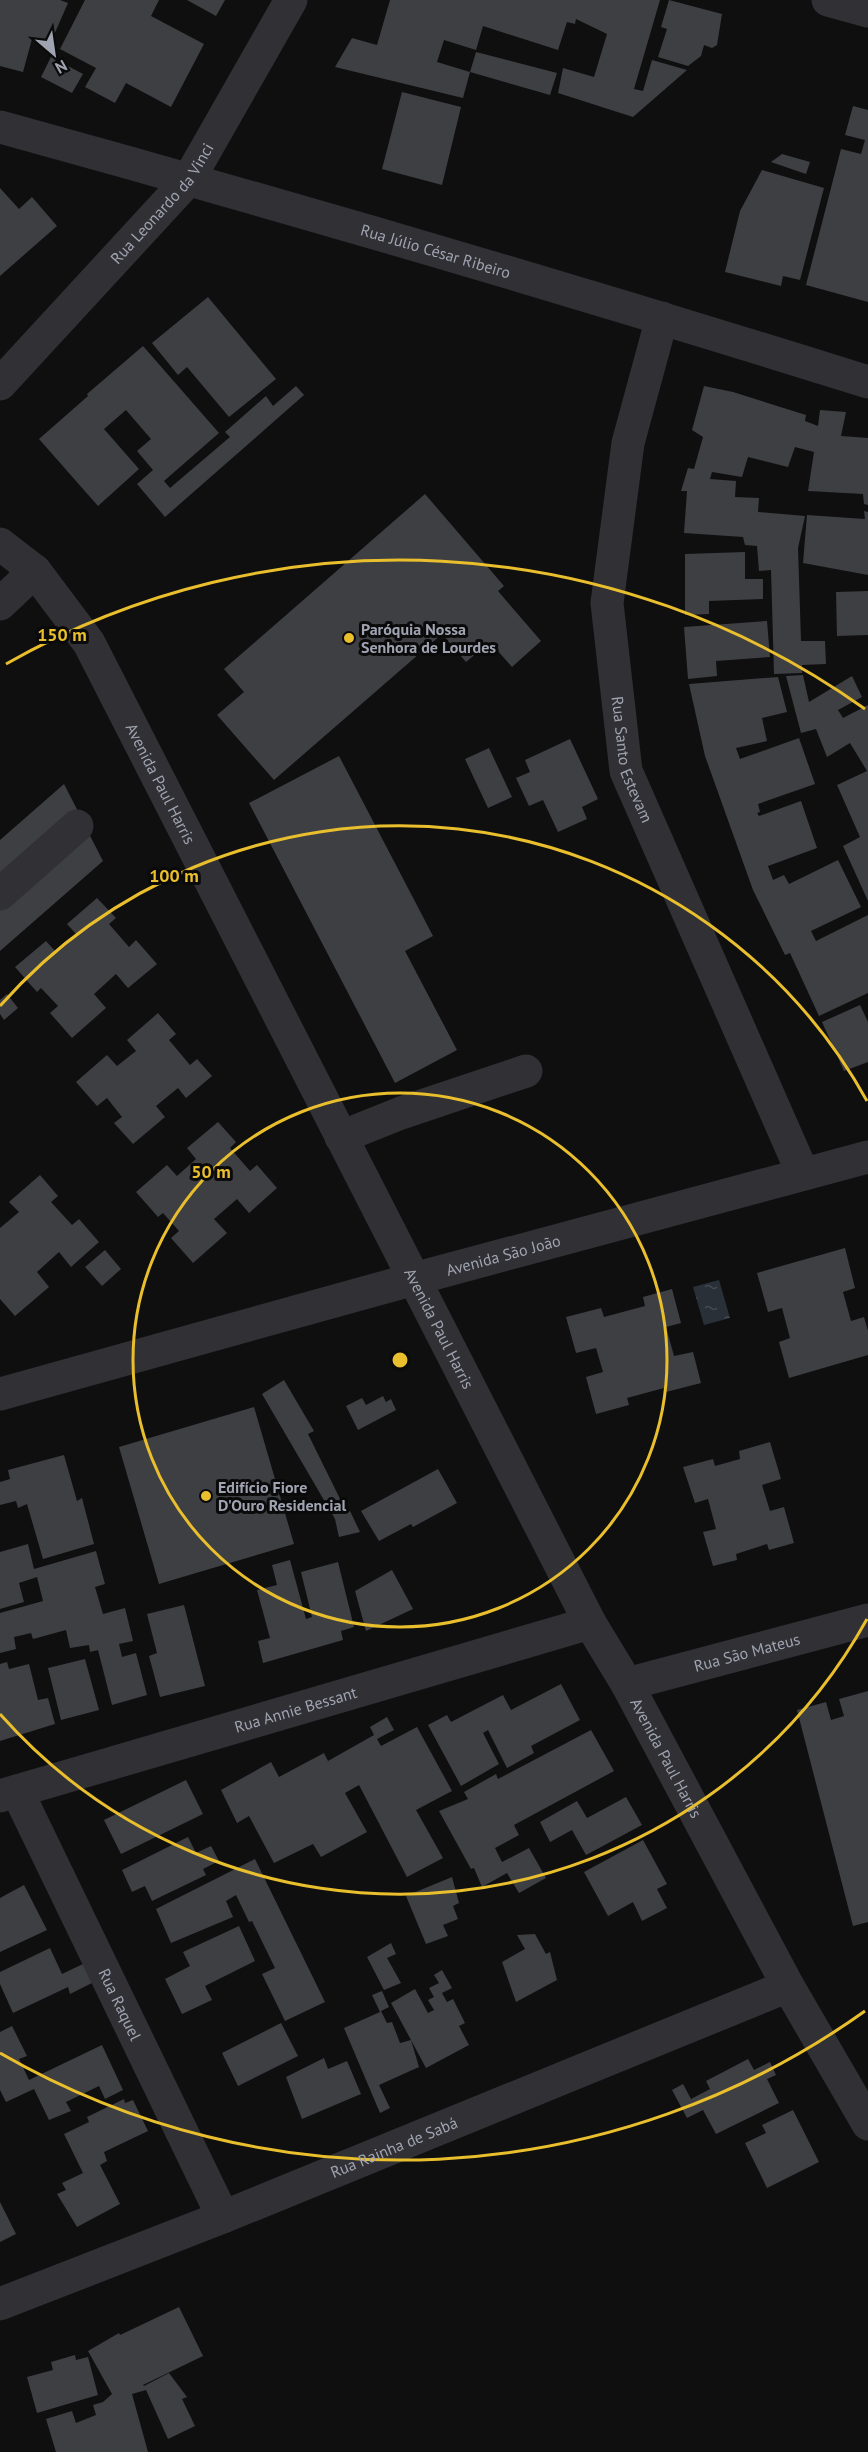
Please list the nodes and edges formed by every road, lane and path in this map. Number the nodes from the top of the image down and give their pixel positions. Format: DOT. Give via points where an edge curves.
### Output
graph roads {
  1 [pos="291,0"];
  2 [pos="828,0"];
  3 [pos="868,11"];
  4 [pos="0,127"];
  5 [pos="189,179"];
  6 [pos="662,318"];
  7 [pos="868,382"];
  8 [pos="0,384"];
  9 [pos="0,544"];
  10 [pos="35,571"];
  11 [pos="0,604"];
  12 [pos="77,826"];
  13 [pos="0,894"];
  14 [pos="526,1071"];
  15 [pos="341,1137"];
  16 [pos="868,1157"];
  17 [pos="803,1174"];
  18 [pos="414,1279"];
  19 [pos="0,1394"];
  20 [pos="868,1620"];
  21 [pos="590,1623"];
  22 [pos="627,1684"];
  23 [pos="8,1793"];
  24 [pos="788,1986"];
  25 [pos="868,2124"];
  26 [pos="223,2217"];
  27 [pos="0,2304"];
  1 -- 5 [label="street, Rua Leonardo da Vinci"];
  2 -- 3 [label="street"];
  4 -- 5 [label="street, Rua Júlio César Ribeiro"];
  5 -- 6 [label="street, Rua Júlio César Ribeiro"];
  5 -- 8 [label="street, Rua Leonardo da Vinci"];
  6 -- 7 [label="street, Rua Júlio César Ribeiro"];
  6 -- 17 [label="street, Rua Santo Estevam" via="628,443 608,603 626,771"];
  9 -- 10 [label="street, Avenida Paul Harris"];
  10 -- 11 [label="street"];
  10 -- 15 [label="street, Avenida Paul Harris" via="90,644"];
  12 -- 13 [label="street"];
  14 -- 15 [label="street"];
  15 -- 18 [label="street, Avenida Paul Harris"];
  16 -- 17 [label="street, Avenida São João"];
  17 -- 18 [label="street, Avenida São João"];
  18 -- 19 [label="street, Avenida São João"];
  18 -- 21 [label="street, Avenida Paul Harris"];
  20 -- 22 [label="street, Rua São Mateus"];
  21 -- 22 [label="street, Avenida Paul Harris"];
  21 -- 23 [label="street, Rua Annie Bessant"];
  22 -- 24 [label="street, Avenida Paul Harris"];
  23 -- 26 [label="street, Rua Raquel"];
  24 -- 25 [label="street, Avenida Paul Harris"];
  24 -- 26 [label="street, Rua Rainha de Sabá"];
  26 -- 27 [label="street, Rua Rainha de Sabá"];
}
